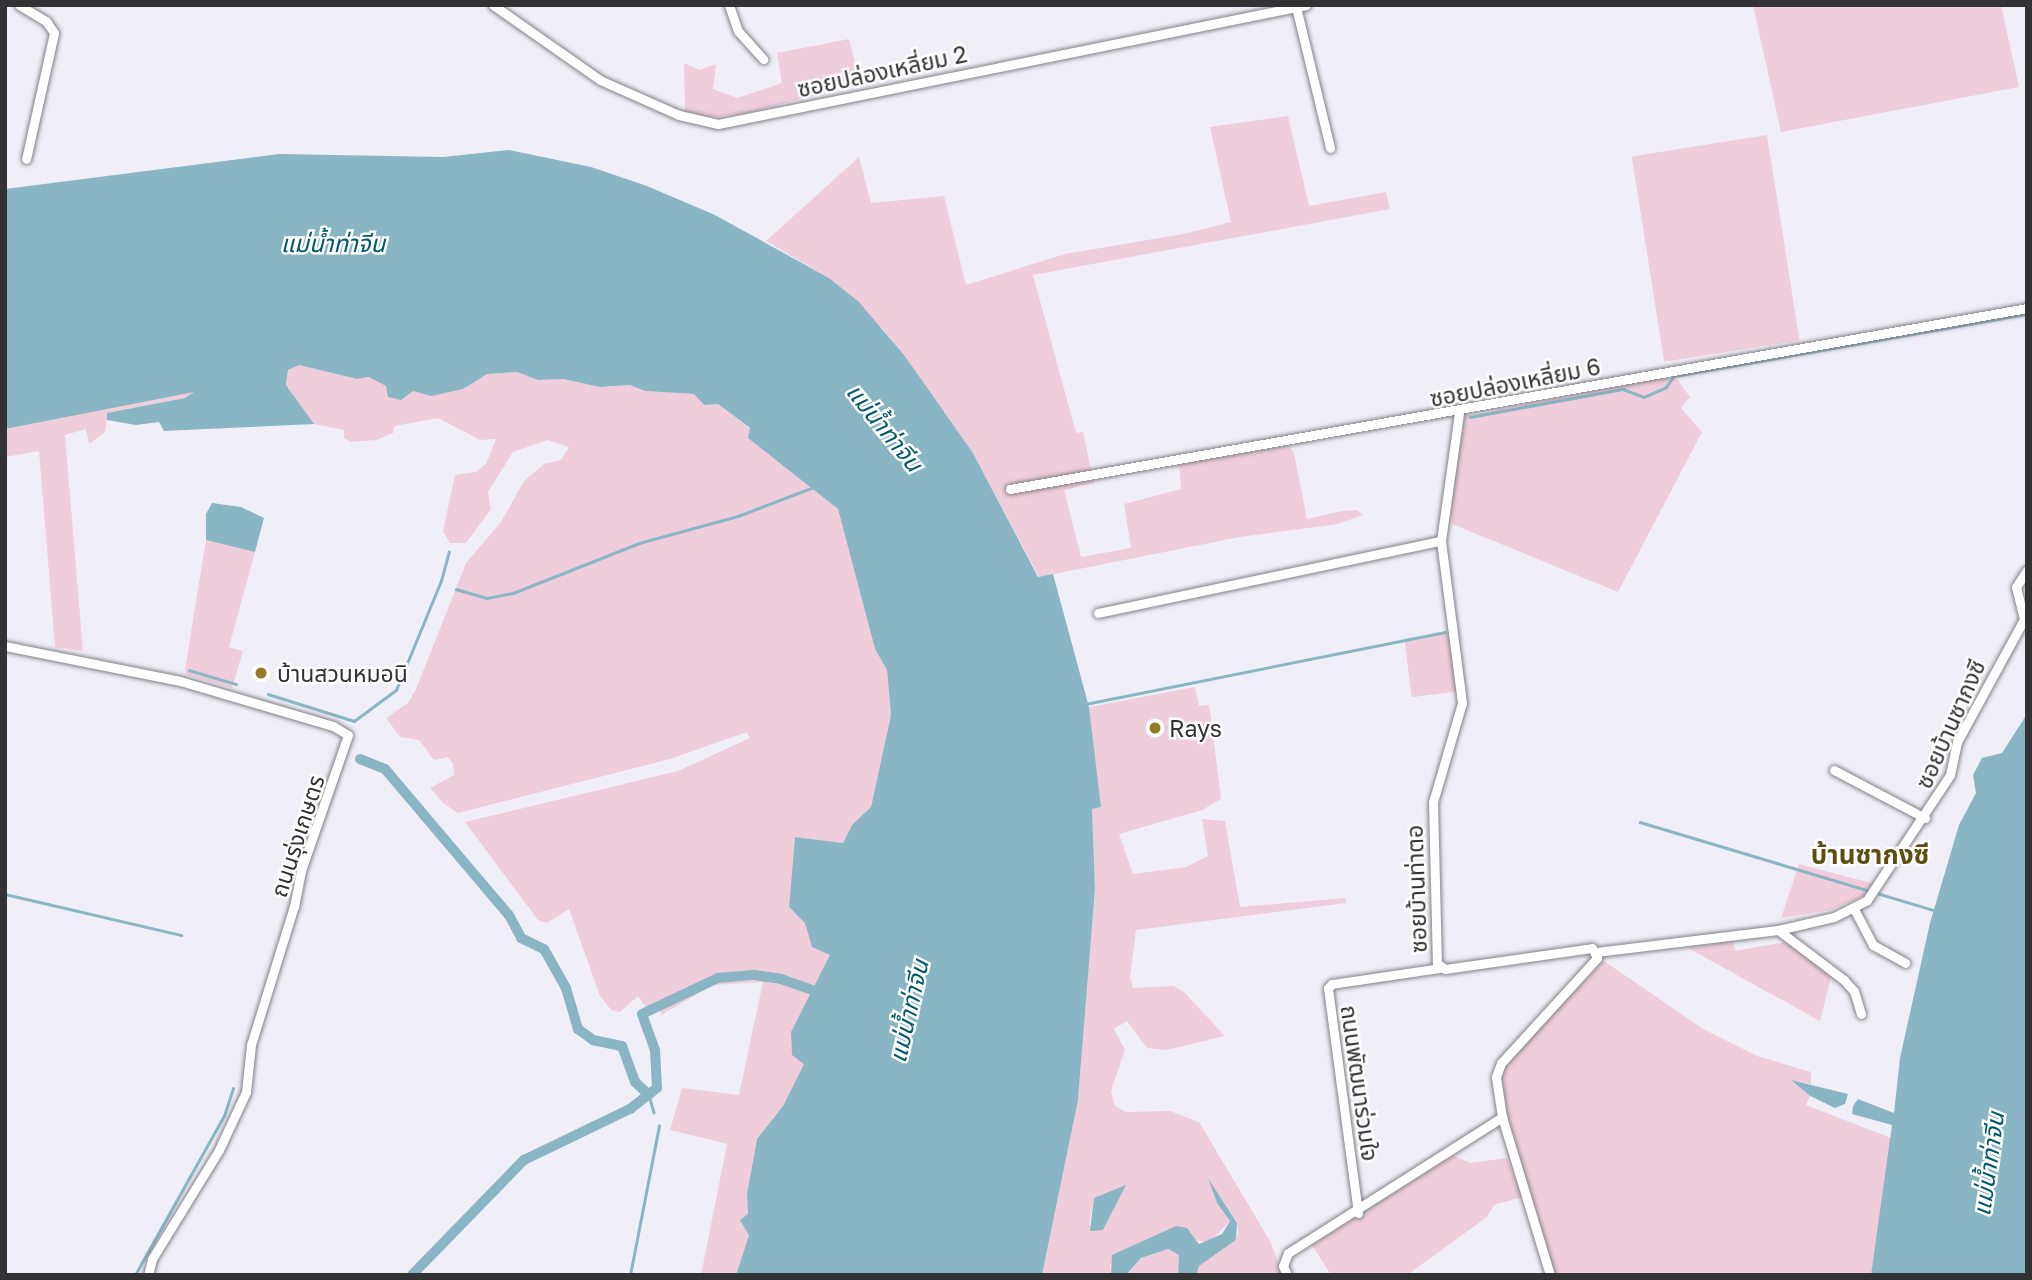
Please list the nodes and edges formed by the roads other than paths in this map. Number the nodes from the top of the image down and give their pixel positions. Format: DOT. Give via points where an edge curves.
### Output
graph roads {
  1 [pos="19,5"];
  2 [pos="493,5"];
  3 [pos="729,5"];
  4 [pos="1301,6"];
  5 [pos="763,59"];
  6 [pos="1330,148"];
  7 [pos="26,159"];
  8 [pos="2027,308"];
  9 [pos="1459,413"];
  10 [pos="1010,489"];
  11 [pos="1441,541"];
  12 [pos="2027,570"];
  13 [pos="1098,613"];
  14 [pos="5,646"];
  15 [pos="1834,770"];
  16 [pos="1925,818"];
  17 [pos="1854,909"];
  18 [pos="1778,930"];
  19 [pos="1596,952"];
  20 [pos="1905,963"];
  21 [pos="1440,968"];
  22 [pos="1861,1014"];
  23 [pos="1502,1116"];
  24 [pos="1358,1213"];
  25 [pos="148,1275"];
  26 [pos="1287,1275"];
  27 [pos="1550,1275"];
  1 -- 7 [label="street" via="28,15 46,21 54,33"];
  2 -- 4 [label="street, ซอยปล่องเหลี่ยม 2" via="600,80 679,115 718,124"];
  3 -- 5 [label="street" via="738,31"];
  4 -- 6 [label="street"];
  8 -- 9 [label="street, ซอยปล่องเหลี่ยม 6"];
  9 -- 10 [label="street, ซอยปล่องเหลี่ยม 6"];
  9 -- 11 [label="street, ซอยบ้านท่าตอ"];
  11 -- 13 [label="street"];
  11 -- 21 [label="street, ซอยบ้านท่าตอ" via="1462,703 1433,802 1431,850"];
  12 -- 16 [label="street, ซอยบ้านซากงซี" via="2016,587 2024,619 1957,742 1950,775"];
  14 -- 25 [label="street, ถนนรุ่งเกษตร" via="180,681 332,726 348,736 300,871 294,906 251,1045 246,1093 219,1150 152,1259"];
  15 -- 16 [label="street"];
  16 -- 17 [label="street, ซอยบ้านซากงซี" via="1876,890"];
  17 -- 18 [label="street, ซอยบ้านซากงซี"];
  17 -- 20 [label="street" via="1873,945"];
  18 -- 19 [label="street, ซอยบ้านซากงซี"];
  18 -- 22 [label="street" via="1844,980 1854,991"];
  19 -- 21 [label="street, ซอยบ้านท่าตอ" via="1592,948"];
  19 -- 23 [label="street" via="1595,964 1501,1063 1496,1091"];
  21 -- 24 [label="street, ถนนพัฒนาร่วมใจ" via="1328,988"];
  23 -- 24 [label="street"];
  23 -- 27 [label="street"];
  24 -- 26 [label="street" via="1288,1253 1283,1266"];
}
